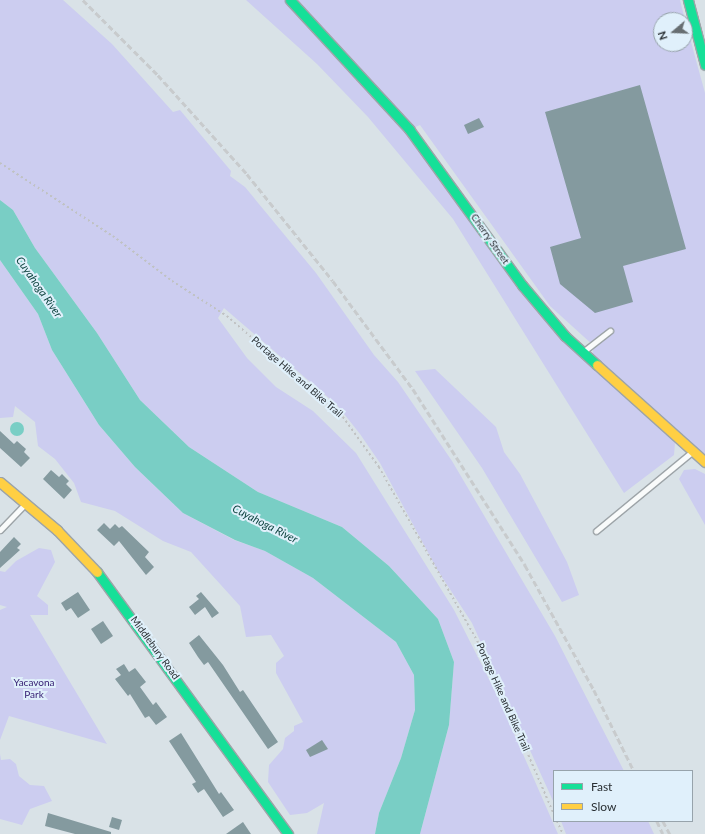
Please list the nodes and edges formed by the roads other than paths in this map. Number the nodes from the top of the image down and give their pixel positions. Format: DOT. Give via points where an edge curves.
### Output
graph roads {
  1 [pos="290,0"];
  2 [pos="688,0"];
  3 [pos="705,65"];
  4 [pos="610,331"];
  5 [pos="582,354"];
  6 [pos="692,452"];
  7 [pos="705,462"];
  8 [pos="0,482"];
  9 [pos="25,503"];
  10 [pos="0,530"];
  11 [pos="596,531"];
  12 [pos="288,834"];
  1 -- 5 [label="street, Cherry Street" via="409,129 536,302"];
  2 -- 3 [label="street"];
  4 -- 5 [label="lane"];
  5 -- 6 [label="street, Cherry Street"];
  6 -- 7 [label="street, Cherry Street"];
  6 -- 11 [label="lane"];
  8 -- 9 [label="street, Middlebury Road"];
  9 -- 10 [label="lane"];
  9 -- 12 [label="street, Middlebury Road" via="87,561 126,607"];
}
